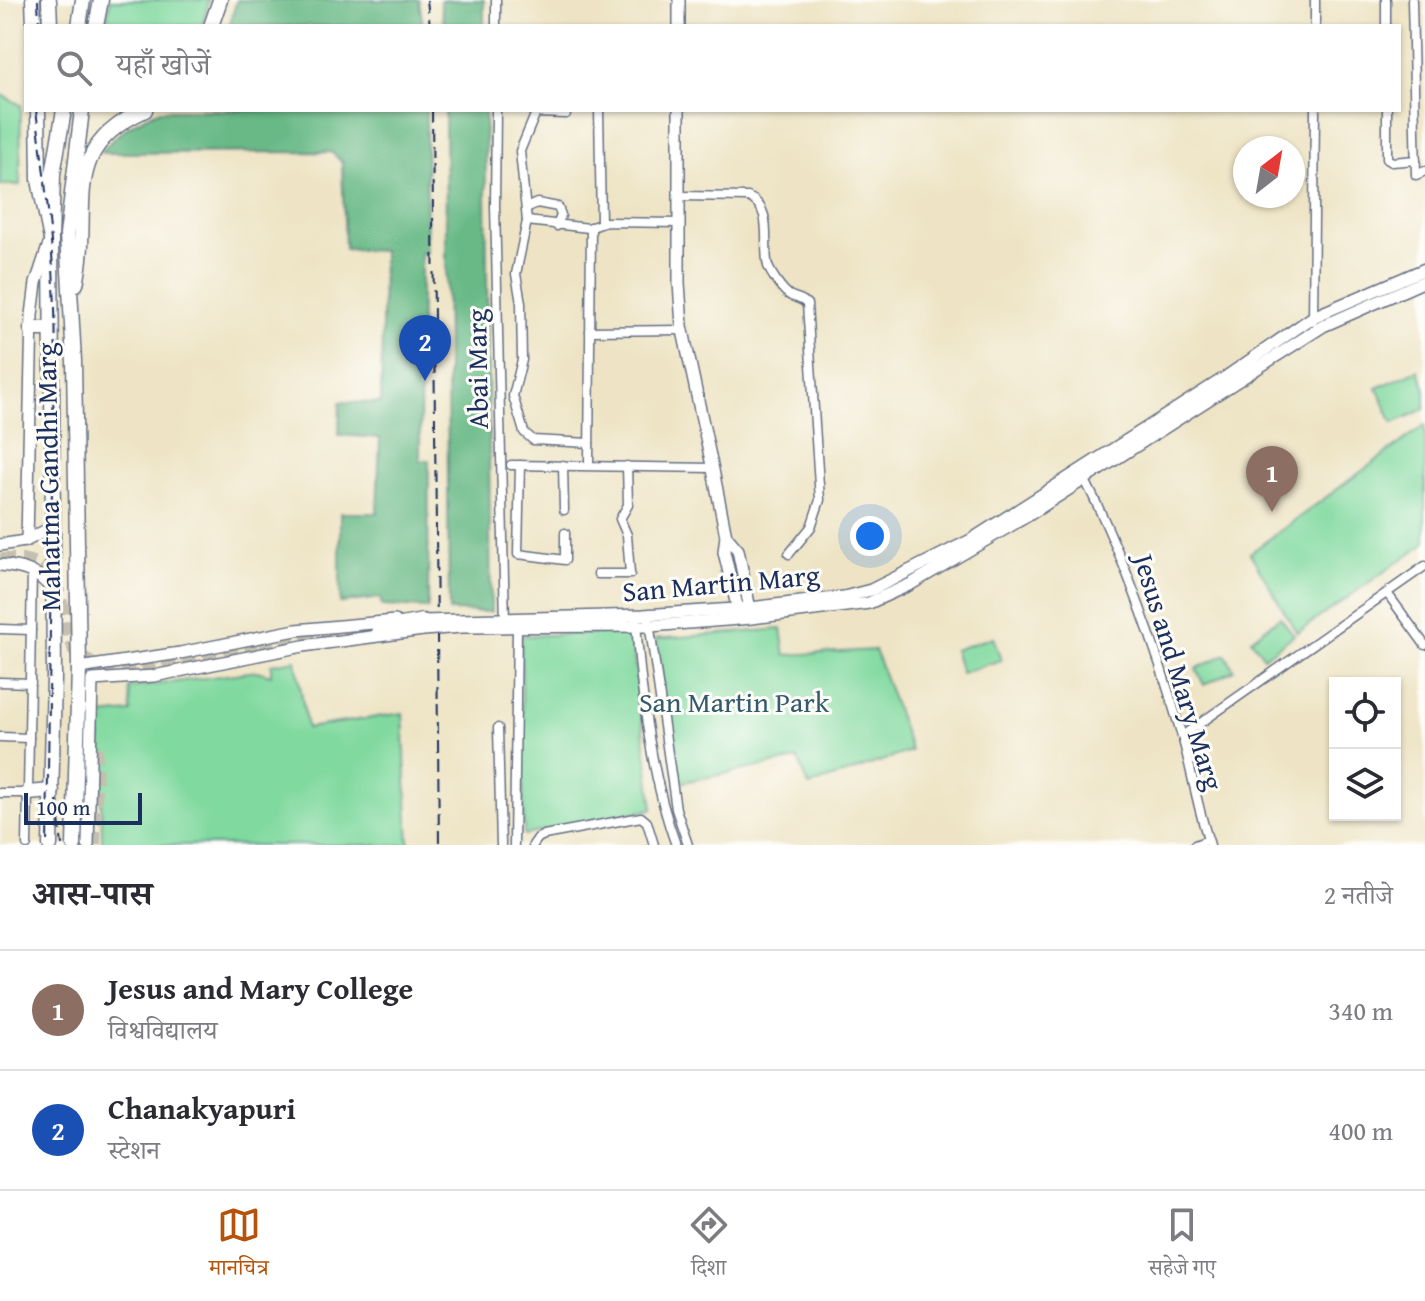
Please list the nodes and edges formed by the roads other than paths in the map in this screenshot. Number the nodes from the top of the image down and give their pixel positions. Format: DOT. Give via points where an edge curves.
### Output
graph roads {
  1 [pos="33,0"];
  2 [pos="49,0"];
  3 [pos="83,0"];
  4 [pos="101,0"];
  5 [pos="220,0"];
  6 [pos="679,0"];
  7 [pos="1315,0"];
  8 [pos="1386,0"];
  9 [pos="1412,0"];
  10 [pos="34,24"];
  11 [pos="50,24"];
  12 [pos="79,24"];
  13 [pos="96,24"];
  14 [pos="212,24"];
  15 [pos="679,24"];
  16 [pos="1315,24"];
  17 [pos="1386,24"];
  18 [pos="38,112"];
  19 [pos="64,112"];
  20 [pos="82,112"];
  21 [pos="142,112"];
  22 [pos="496,112"];
  23 [pos="536,112"];
  24 [pos="546,112"];
  25 [pos="566,112"];
  26 [pos="599,112"];
  27 [pos="679,112"];
  28 [pos="1315,112"];
  29 [pos="1387,112"];
  30 [pos="1416,160"];
  31 [pos="1425,171"];
  32 [pos="679,196"];
  33 [pos="526,208"];
  34 [pos="527,221"];
  35 [pos="601,223"];
  36 [pos="679,223"];
  37 [pos="557,226"];
  38 [pos="591,227"];
  39 [pos="51,239"];
  40 [pos="1425,269"];
  41 [pos="1425,281"];
  42 [pos="71,308"];
  43 [pos="1313,317"];
  44 [pos="31,329"];
  45 [pos="51,329"];
  46 [pos="682,330"];
  47 [pos="590,331"];
  48 [pos="1314,331"];
  49 [pos="589,443"];
  50 [pos="563,465"];
  51 [pos="589,465"];
  52 [pos="627,466"];
  53 [pos="713,468"];
  54 [pos="1083,474"];
  55 [pos="564,510"];
  56 [pos="53,527"];
  57 [pos="565,533"];
  58 [pos="27,540"];
  59 [pos="0,545"];
  60 [pos="789,554"];
  61 [pos="0,565"];
  62 [pos="15,566"];
  63 [pos="1425,566"];
  64 [pos="32,572"];
  65 [pos="0,574"];
  66 [pos="598,574"];
  67 [pos="52,590"];
  68 [pos="1387,593"];
  69 [pos="745,614"];
  70 [pos="649,620"];
  71 [pos="636,621"];
  72 [pos="509,624"];
  73 [pos="423,626"];
  74 [pos="0,629"];
  75 [pos="31,630"];
  76 [pos="379,630"];
  77 [pos="1425,645"];
  78 [pos="168,654"];
  79 [pos="79,668"];
  80 [pos="170,673"];
  81 [pos="0,682"];
  82 [pos="31,683"];
  83 [pos="91,686"];
  84 [pos="77,709"];
  85 [pos="498,728"];
  86 [pos="1182,736"];
  87 [pos="0,737"];
  88 [pos="29,738"];
  89 [pos="52,791"];
  90 [pos="0,793"];
  91 [pos="28,793"];
  92 [pos="676,809"];
  93 [pos="663,812"];
  94 [pos="1209,842"];
  95 [pos="673,844"];
  96 [pos="27,845"];
  97 [pos="50,845"];
  98 [pos="74,845"];
  99 [pos="88,845"];
  100 [pos="501,845"];
  101 [pos="514,845"];
  102 [pos="533,845"];
  103 [pos="654,845"];
  104 [pos="688,845"];
  105 [pos="1195,845"];
  1 -- 10 [label="main road"];
  2 -- 11 [label="main road"];
  3 -- 12 [label="main road"];
  4 -- 13 [label="main road"];
  5 -- 14 [label="main road"];
  6 -- 15 [label="street"];
  7 -- 16 [label="street"];
  8 -- 17 [label="street"];
  9 -- 30 [label="street"];
  18 -- 39 [label="main road" via="39,180"];
  19 -- 39 [label="main road, Mahatma Gandhi Marg" via="53,174"];
  20 -- 42 [label="main road, Mahatma Gandhi Marg" via="67,235"];
  21 -- 42 [label="main road" via="106,133 87,163"];
  22 -- 72 [label="street, Abai Marg"];
  23 -- 33 [label="street" via="520,151"];
  24 -- 25 [label="street"];
  26 -- 35 [label="street"];
  27 -- 32 [label="street"];
  28 -- 43 [label="street"];
  29 -- 30 [label="street" via="1387,159"];
  30 -- 31 [label="street" via="1416,175"];
  32 -- 36 [label="street"];
  32 -- 60 [label="street" via="754,199 768,234 767,264 784,291 807,304 820,500 811,527"];
  33 -- 34 [label="street"];
  33 -- 37 [label="street" via="537,203 558,207"];
  34 -- 37 [label="street"];
  34 -- 49 [label="street" via="516,274 523,336 514,406 533,440"];
  35 -- 36 [label="street"];
  35 -- 38 [label="street"];
  36 -- 46 [label="street"];
  37 -- 38 [label="street"];
  38 -- 47 [label="street"];
  39 -- 44 [label="street" via="36,283"];
  39 -- 45 [label="main road, Mahatma Gandhi Marg"];
  40 -- 43 [label="street, San Martin Marg"];
  41 -- 48 [label="street, San Martin Marg"];
  42 -- 79 [label="main road, Mahatma Gandhi Marg"];
  43 -- 48 [label="street"];
  43 -- 54 [label="street, San Martin Marg"];
  44 -- 45 [label="main road"];
  44 -- 58 [label="street"];
  45 -- 56 [label="main road, Mahatma Gandhi Marg"];
  46 -- 47 [label="street"];
  46 -- 53 [label="street"];
  47 -- 49 [label="street"];
  48 -- 54 [label="street, San Martin Marg"];
  49 -- 51 [label="street"];
  50 -- 51 [label="street"];
  50 -- 55 [label="street"];
  50 -- 57 [label="street" via="515,465 518,554 565,560"];
  51 -- 52 [label="street"];
  52 -- 53 [label="street"];
  52 -- 66 [label="street" via="628,505 620,519 627,535 630,574"];
  53 -- 69 [label="street" via="726,536 738,550"];
  54 -- 69 [label="street, San Martin Marg" via="971,540 871,590"];
  54 -- 86 [label="street, Jesus and Mary Marg" via="1141,609"];
  56 -- 58 [label="street"];
  56 -- 67 [label="main road, Mahatma Gandhi Marg"];
  58 -- 59 [label="street"];
  61 -- 62 [label="street"];
  62 -- 64 [label="street"];
  62 -- 65 [label="street"];
  63 -- 68 [label="street"];
  64 -- 67 [label="street"];
  64 -- 75 [label="street"];
  67 -- 89 [label="main road, Mahatma Gandhi Marg"];
  68 -- 77 [label="street"];
  68 -- 86 [label="street"];
  69 -- 70 [label="street, San Martin Marg"];
  70 -- 71 [label="street, San Martin Marg"];
  70 -- 92 [label="street"];
  71 -- 72 [label="street, San Martin Marg"];
  71 -- 93 [label="street"];
  72 -- 73 [label="street, San Martin Marg, bridge"];
  72 -- 101 [label="street, Abai Marg"];
  73 -- 76 [label="main road"];
  73 -- 78 [label="street, San Martin Marg" via="372,622 296,630"];
  73 -- 80 [label="street, San Martin Marg"];
  74 -- 75 [label="street"];
  75 -- 82 [label="street"];
  78 -- 79 [label="street, San Martin Marg"];
  78 -- 80 [label="street"];
  79 -- 84 [label="main road, Mahatma Gandhi Marg"];
  80 -- 83 [label="street, San Martin Marg"];
  81 -- 82 [label="street"];
  82 -- 88 [label="street"];
  83 -- 84 [label="main road"];
  83 -- 99 [label="street"];
  84 -- 98 [label="main road, Mahatma Gandhi Marg"];
  85 -- 100 [label="street"];
  86 -- 94 [label="street, Jesus and Mary Marg"];
  87 -- 88 [label="street"];
  88 -- 91 [label="street"];
  89 -- 91 [label="main road"];
  89 -- 97 [label="main road, Mahatma Gandhi Marg"];
  90 -- 91 [label="street"];
  91 -- 96 [label="street"];
  92 -- 93 [label="street"];
  92 -- 104 [label="street"];
  93 -- 95 [label="street"];
  94 -- 105 [label="street"];
  102 -- 103 [label="street" via="544,835 641,817"];
}
